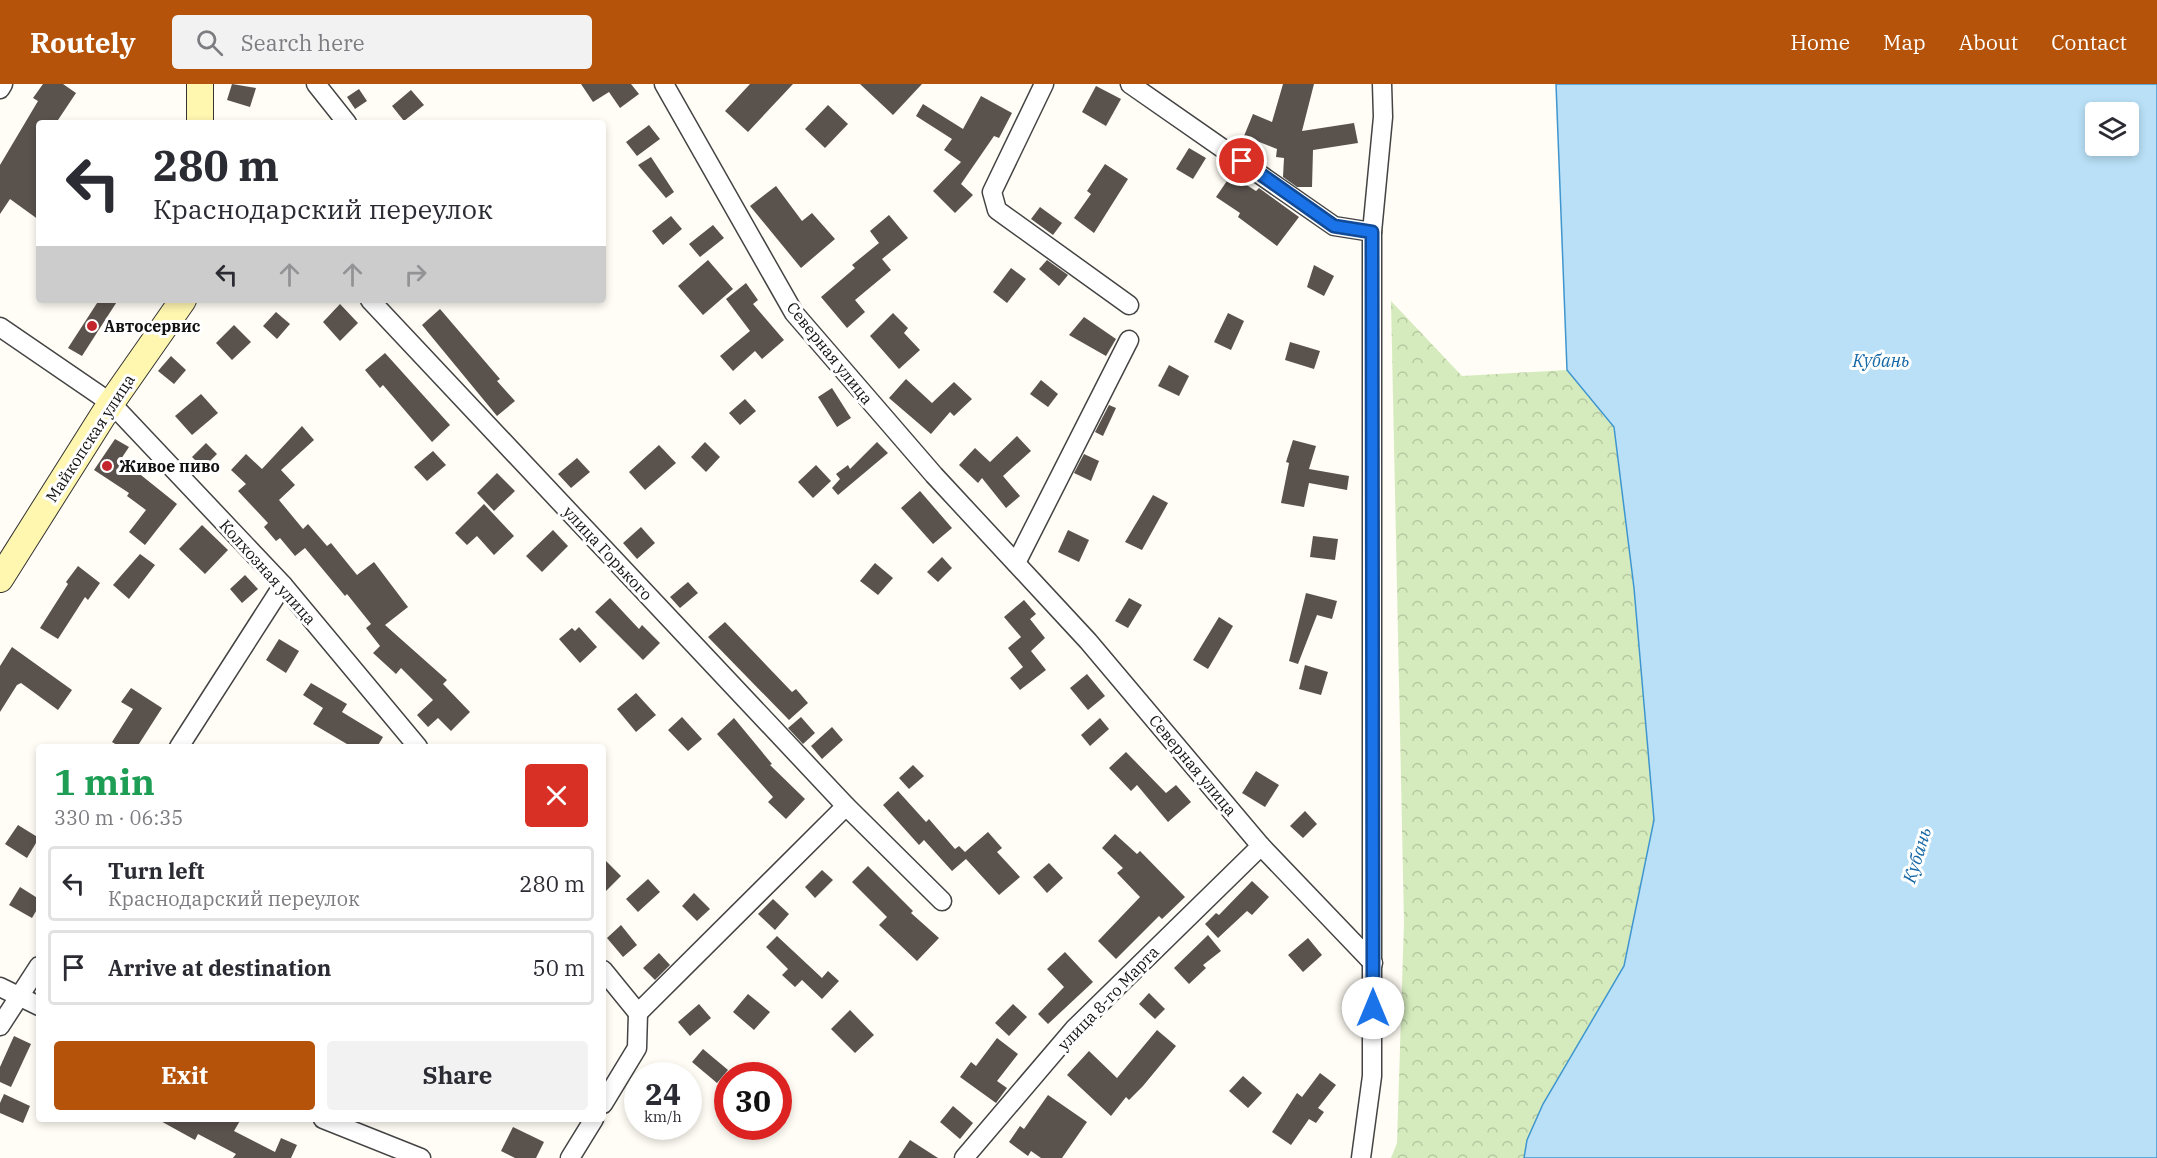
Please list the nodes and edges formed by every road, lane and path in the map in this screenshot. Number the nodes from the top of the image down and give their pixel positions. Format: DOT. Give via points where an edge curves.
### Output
graph roads {
  1 [pos="3,84"];
  2 [pos="200,84"];
  3 [pos="316,84"];
  4 [pos="664,84"];
  5 [pos="1044,84"];
  6 [pos="1130,84"];
  7 [pos="1382,84"];
  8 [pos="0,89"];
  9 [pos="200,120"];
  10 [pos="344,120"];
  11 [pos="1372,232"];
  12 [pos="181,303"];
  13 [pos="373,303"];
  14 [pos="1129,305"];
  15 [pos="0,327"];
  16 [pos="1129,340"];
  17 [pos="111,404"];
  18 [pos="1016,563"];
  19 [pos="0,579"];
  20 [pos="283,585"];
  21 [pos="181,744"];
  22 [pos="415,744"];
  23 [pos="846,806"];
  24 [pos="1261,846"];
  25 [pos="942,901"];
  26 [pos="1373,963"];
  27 [pos="36,971"];
  28 [pos="606,974"];
  29 [pos="0,987"];
  30 [pos="18,998"];
  31 [pos="36,1005"];
  32 [pos="638,1013"];
  33 [pos="0,1026"];
  34 [pos="606,1099"];
  35 [pos="330,1122"];
  36 [pos="592,1122"];
  37 [pos="421,1158"];
  38 [pos="570,1158"];
  39 [pos="964,1158"];
  40 [pos="1361,1158"];
  1 -- 8 [label="street"];
  2 -- 9 [label="street"];
  3 -- 10 [label="street"];
  4 -- 18 [label="street, Северная улица" via="794,314"];
  5 -- 14 [label="street" via="992,192 997,210"];
  6 -- 11 [label="street" via="1334,226"];
  7 -- 11 [label="street" via="1383,117"];
  11 -- 26 [label="street"];
  12 -- 17 [label="street, Майкопская улица"];
  13 -- 23 [label="street, улица Горького"];
  15 -- 17 [label="street, Колхозная улица"];
  16 -- 18 [label="street"];
  17 -- 19 [label="street, Майкопская улица"];
  17 -- 20 [label="street, Колхозная улица"];
  18 -- 24 [label="street, Северная улица" via="1088,641"];
  20 -- 21 [label="street"];
  20 -- 22 [label="street, Колхозная улица"];
  23 -- 25 [label="street, улица Горького"];
  23 -- 32 [label="street"];
  24 -- 26 [label="street, Северная улица"];
  24 -- 39 [label="street, улица 8-го Марта" via="1074,1029"];
  26 -- 40 [label="street" via="1372,1076"];
  27 -- 30 [label="street"];
  28 -- 32 [label="street"];
  29 -- 30 [label="street"];
  30 -- 31 [label="street"];
  30 -- 33 [label="street"];
  32 -- 34 [label="street" via="637,1048"];
  35 -- 37 [label="street"];
  36 -- 38 [label="street"];
}
